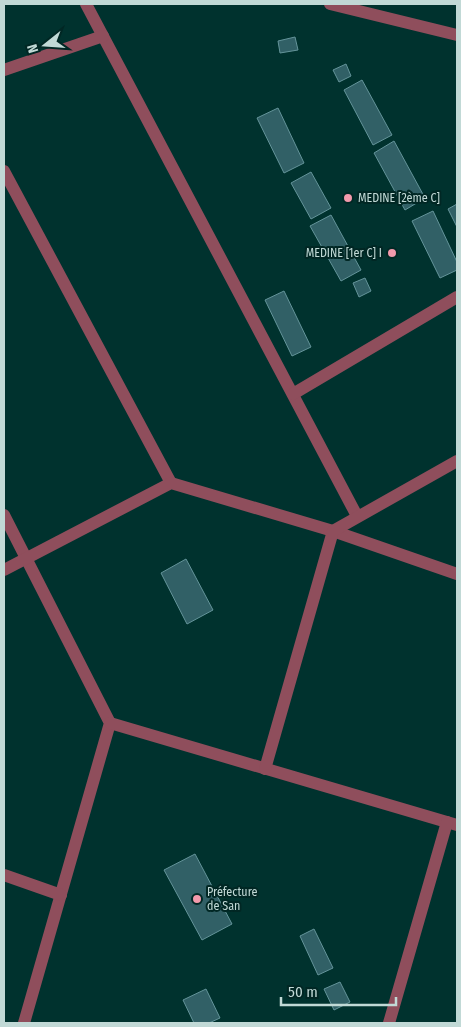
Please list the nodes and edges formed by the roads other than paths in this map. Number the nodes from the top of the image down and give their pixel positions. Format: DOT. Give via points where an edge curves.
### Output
graph roads {
  1 [pos="86,4"];
  2 [pos="330,4"];
  3 [pos="370,8"];
  4 [pos="457,35"];
  5 [pos="103,36"];
  6 [pos="4,70"];
  7 [pos="4,171"];
  8 [pos="457,298"];
  9 [pos="293,394"];
  10 [pos="457,461"];
  11 [pos="171,483"];
  12 [pos="4,515"];
  13 [pos="357,516"];
  14 [pos="333,530"];
  15 [pos="26,558"];
  16 [pos="4,570"];
  17 [pos="457,574"];
  18 [pos="110,723"];
  19 [pos="265,768"];
  20 [pos="452,824"];
  21 [pos="4,875"];
  22 [pos="61,895"];
  23 [pos="24,1023"];
  24 [pos="389,1023"];
  1 -- 5 [label="street"];
  2 -- 3 [label="street"];
  3 -- 4 [label="street"];
  5 -- 6 [label="street"];
  5 -- 9 [label="street"];
  7 -- 11 [label="street"];
  8 -- 9 [label="street"];
  9 -- 13 [label="street"];
  10 -- 13 [label="street"];
  11 -- 14 [label="street"];
  11 -- 15 [label="street"];
  12 -- 15 [label="street"];
  13 -- 14 [label="street"];
  14 -- 17 [label="street"];
  14 -- 19 [label="street"];
  15 -- 16 [label="street"];
  15 -- 18 [label="street"];
  18 -- 19 [label="street"];
  18 -- 22 [label="street"];
  19 -- 20 [label="street"];
  20 -- 24 [label="street"];
  21 -- 22 [label="street"];
  22 -- 23 [label="street"];
}
